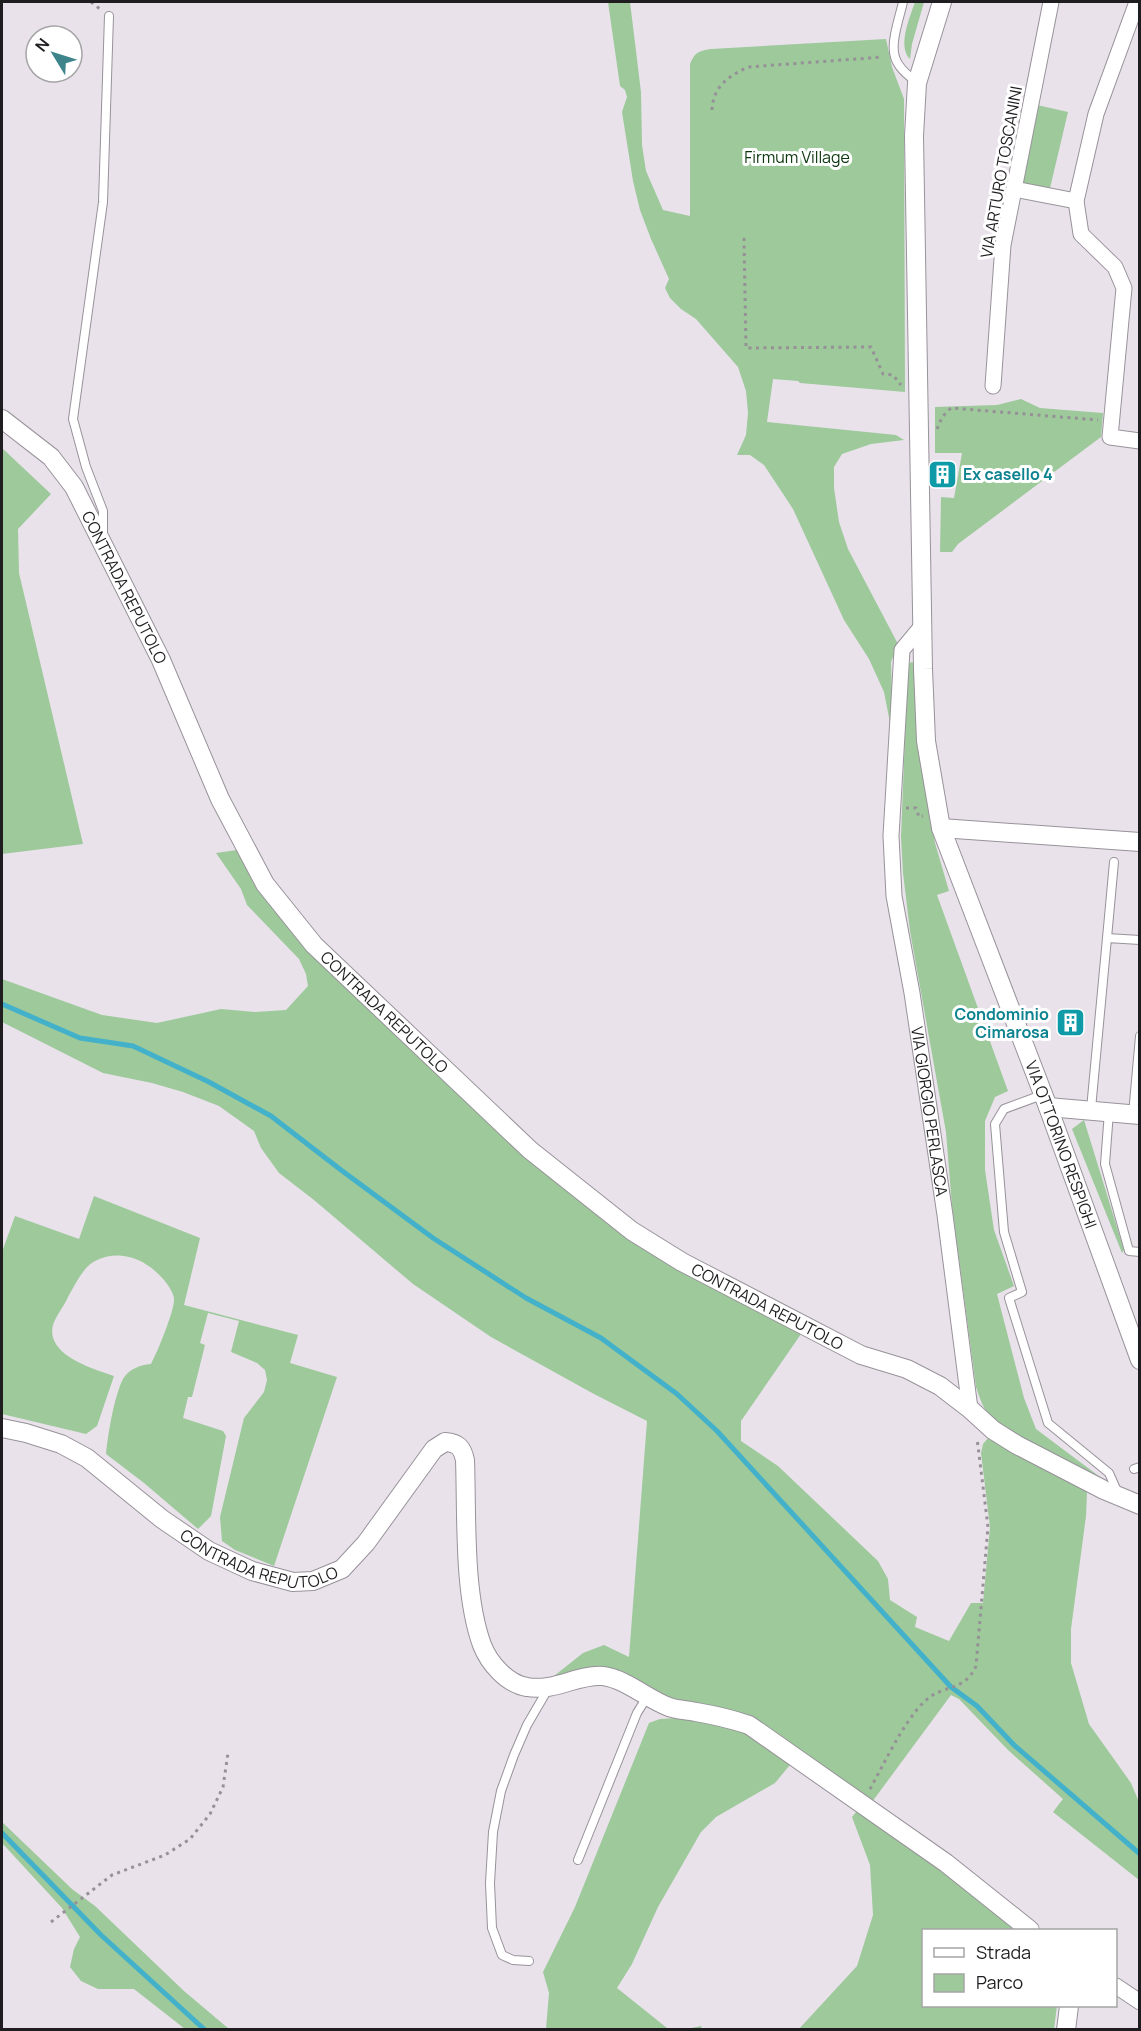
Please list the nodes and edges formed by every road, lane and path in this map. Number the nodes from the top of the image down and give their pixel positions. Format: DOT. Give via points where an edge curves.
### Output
graph roads {
  1 [pos="903,2"];
  2 [pos="942,2"];
  3 [pos="1051,2"];
  4 [pos="1137,2"];
  5 [pos="109,16"];
  6 [pos="894,56"];
  7 [pos="917,83"];
  8 [pos="712,110"];
  9 [pos="1014,189"];
  10 [pos="1076,201"];
  11 [pos="744,238"];
  12 [pos="993,386"];
  13 [pos="906,392"];
  14 [pos="2,419"];
  15 [pos="1111,422"];
  16 [pos="936,430"];
  17 [pos="1140,441"];
  18 [pos="103,542"];
  19 [pos="922,626"];
  20 [pos="892,809"];
  21 [pos="939,821"];
  22 [pos="1140,842"];
  23 [pos="1114,862"];
  24 [pos="1107,938"];
  25 [pos="1140,940"];
  26 [pos="1140,1036"];
  27 [pos="1046,1101"];
  28 [pos="1100,1112"];
  29 [pos="1136,1115"];
  30 [pos="1140,1252"];
  31 [pos="1140,1360"];
  32 [pos="974,1411"];
  33 [pos="2,1428"];
  34 [pos="1119,1496"];
  35 [pos="1140,1506"];
  36 [pos="548,1688"];
  37 [pos="647,1697"];
  38 [pos="228,1753"];
  39 [pos="862,1804"];
  40 [pos="578,1860"];
  41 [pos="51,1922"];
  42 [pos="1029,1929"];
  43 [pos="529,1961"];
  44 [pos="1117,1987"];
  45 [pos="1140,2002"];
  46 [pos="1070,2007"];
  47 [pos="1066,2030"];
  1 -- 6 [label="lane"];
  2 -- 7 [label="street, VIA OTTORINO RESPIGHI"];
  3 -- 9 [label="street, VIA ARTURO TOSCANINI"];
  4 -- 10 [label="street" via="1096,114"];
  5 -- 18 [label="lane" via="103,202 73,419 103,511"];
  6 -- 7 [label="lane"];
  6 -- 8 [label="path" via="748,67 718,87"];
  7 -- 19 [label="street, VIA OTTORINO RESPIGHI" via="914,136"];
  9 -- 10 [label="street"];
  9 -- 12 [label="street, VIA ARTURO TOSCANINI" via="1003,245"];
  10 -- 15 [label="street" via="1081,234 1114,267 1124,288"];
  11 -- 13 [label="path" via="746,348 871,347 883,374 893,375"];
  14 -- 18 [label="street, CONTRADA REPUTOLO" via="51,456 74,487"];
  15 -- 16 [label="path" via="951,408"];
  15 -- 17 [label="street" via="1110,437"];
  18 -- 32 [label="street, CONTRADA REPUTOLO" via="162,660 220,799 265,884 314,945 530,1150 632,1231 682,1262 861,1355 907,1369 940,1386"];
  19 -- 20 [label="street, VIA GIORGIO PERLASCA" via="902,650"];
  19 -- 21 [label="street, VIA OTTORINO RESPIGHI" via="926,741"];
  20 -- 21 [label="path" via="916,808 919,817"];
  20 -- 32 [label="street, VIA GIORGIO PERLASCA" via="894,896 914,1004"];
  21 -- 22 [label="street"];
  21 -- 27 [label="street, VIA OTTORINO RESPIGHI"];
  23 -- 24 [label="lane"];
  24 -- 25 [label="lane"];
  24 -- 28 [label="lane"];
  26 -- 29 [label="lane"];
  27 -- 28 [label="street"];
  27 -- 31 [label="street, VIA OTTORINO RESPIGHI"];
  27 -- 34 [label="lane" via="1004,1109 995,1124 1004,1232 1022,1292 1009,1298 1048,1424 1109,1473"];
  28 -- 29 [label="street"];
  28 -- 30 [label="lane" via="1105,1164 1129,1251"];
  32 -- 34 [label="street" via="993,1430 1017,1445"];
  32 -- 39 [label="path" via="988,1527 976,1666 965,1682 933,1694 917,1710"];
  33 -- 36 [label="street, CONTRADA REPUTOLO" via="61,1444 87,1458 162,1519 209,1551 252,1571 293,1582 313,1581 342,1569 366,1543 434,1449 445,1442 455,1443 465,1460 468,1558 474,1614 483,1647 496,1668 511,1681 526,1687"];
  34 -- 35 [label="street"];
  36 -- 37 [label="street, CONTRADA REPUTOLO" via="604,1676"];
  36 -- 43 [label="lane" via="514,1755 501,1791 493,1832 492,1928 502,1955"];
  37 -- 39 [label="street, CONTRADA REPUTOLO" via="671,1708 749,1725"];
  37 -- 40 [label="lane"];
  38 -- 41 [label="path" via="223,1787 210,1814 190,1839 165,1855 112,1875"];
  39 -- 42 [label="street, CONTRADA REPUTOLO" via="946,1863"];
  44 -- 45 [label="street"];
  46 -- 47 [label="street"];
}
